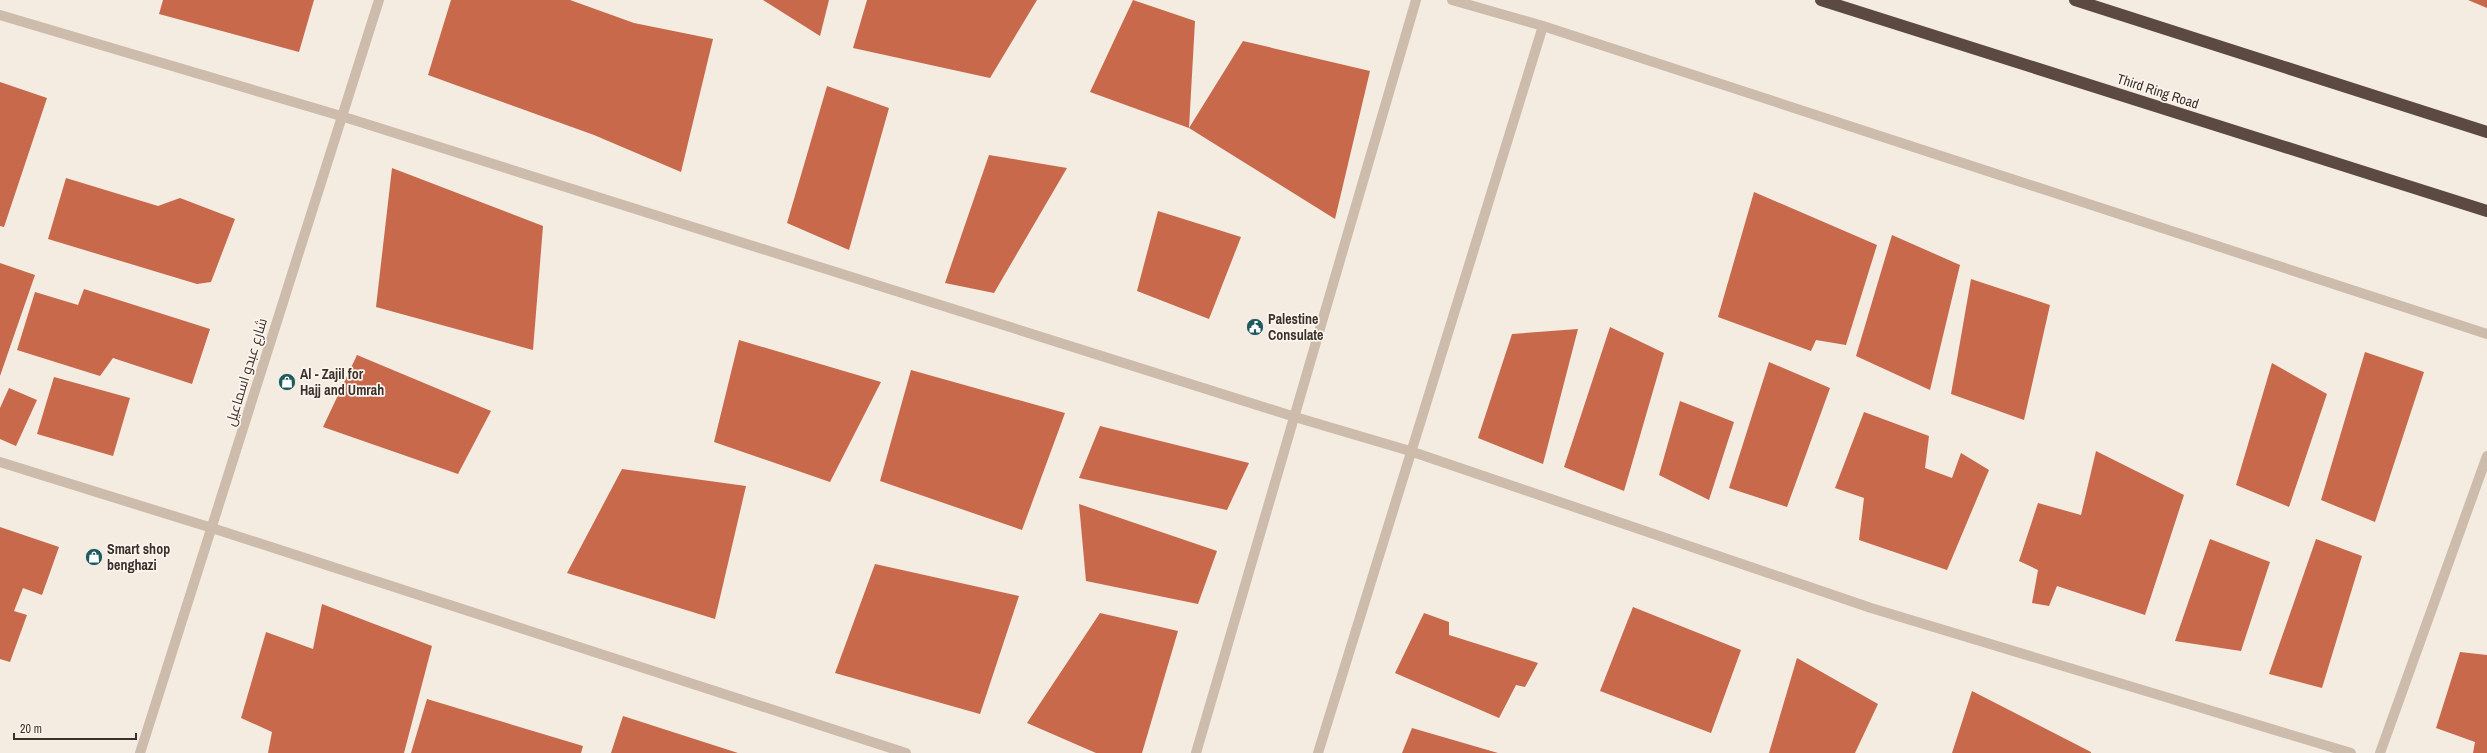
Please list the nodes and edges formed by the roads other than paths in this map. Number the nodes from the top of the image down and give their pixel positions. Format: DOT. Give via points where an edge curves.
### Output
graph roads {
  1 [pos="379,0"];
  2 [pos="1416,0"];
  3 [pos="1452,0"];
  4 [pos="1821,0"];
  5 [pos="2075,0"];
  6 [pos="0,15"];
  7 [pos="1543,26"];
  8 [pos="341,116"];
  9 [pos="2487,132"];
  10 [pos="2487,211"];
  11 [pos="2487,334"];
  12 [pos="1295,417"];
  13 [pos="1410,451"];
  14 [pos="2487,456"];
  15 [pos="0,462"];
  16 [pos="212,528"];
  17 [pos="140,753"];
  18 [pos="906,753"];
  19 [pos="1196,753"];
  20 [pos="1318,753"];
  21 [pos="2351,753"];
  22 [pos="2380,753"];
  1 -- 8 [label="street, شارع عبدو اسماعيل"];
  2 -- 12 [label="street"];
  3 -- 7 [label="street"];
  4 -- 10 [label="highway, Third Ring Road"];
  5 -- 9 [label="highway"];
  6 -- 8 [label="street"];
  7 -- 11 [label="street"];
  7 -- 13 [label="street"];
  8 -- 12 [label="street"];
  8 -- 16 [label="street, شارع عبدو اسماعيل"];
  12 -- 13 [label="street"];
  12 -- 19 [label="street"];
  13 -- 20 [label="street"];
  13 -- 21 [label="street" via="1871,608"];
  14 -- 22 [label="street"];
  15 -- 16 [label="street"];
  16 -- 17 [label="street, شارع عبدو اسماعيل"];
  16 -- 18 [label="street"];
}
